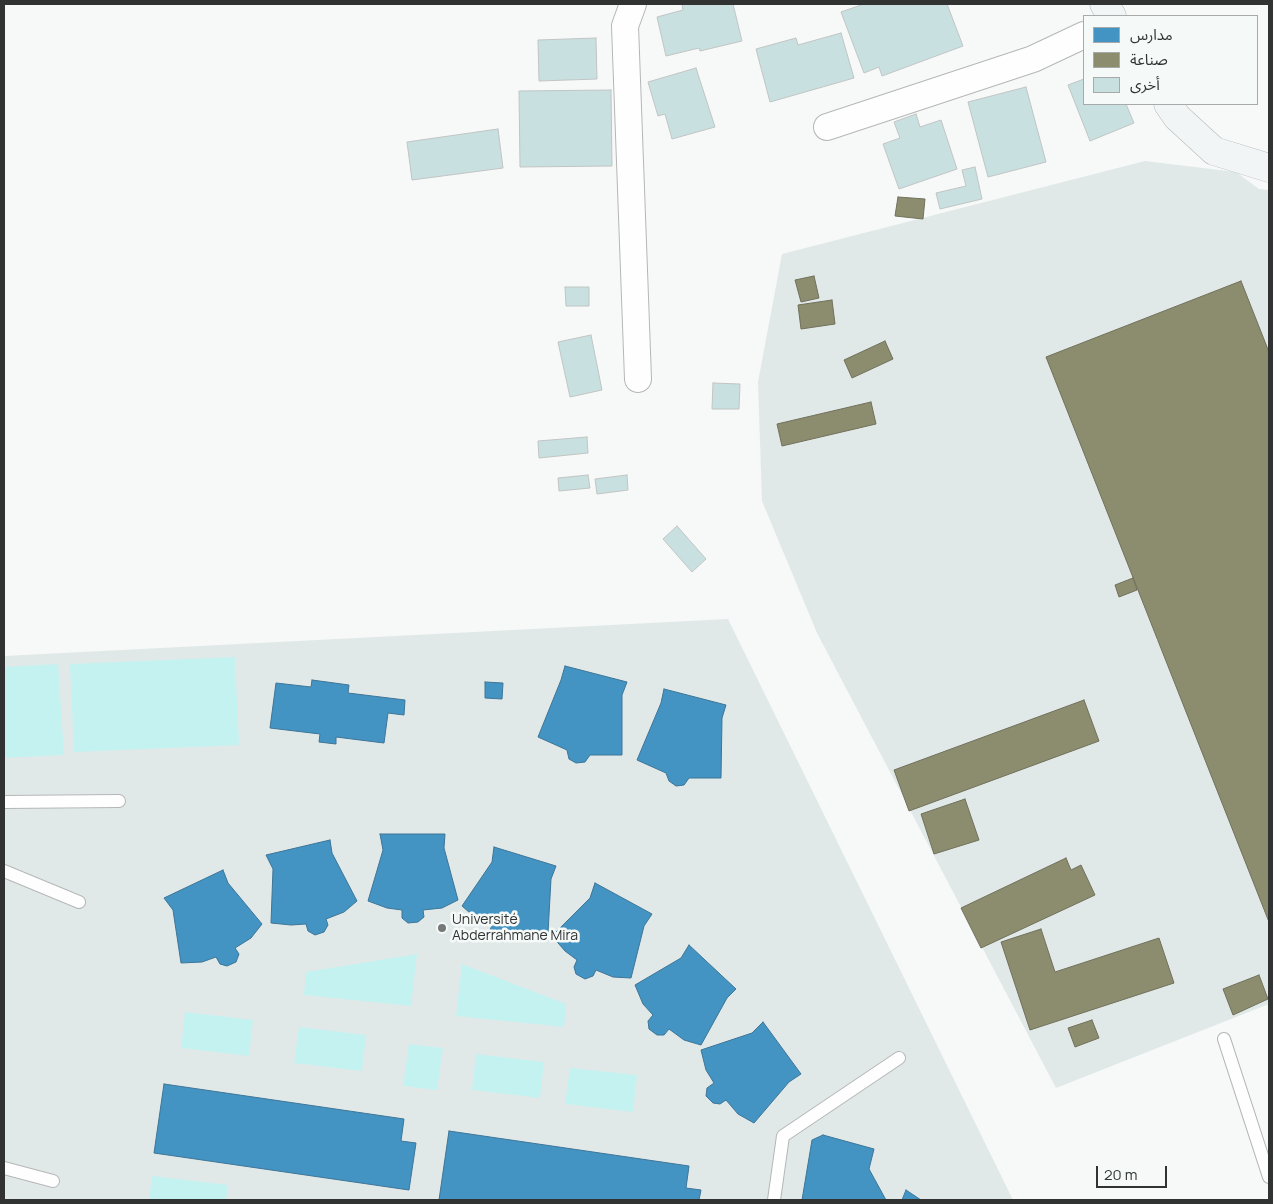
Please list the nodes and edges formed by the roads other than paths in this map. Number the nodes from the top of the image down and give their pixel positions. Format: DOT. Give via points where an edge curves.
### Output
graph roads {
  1 [pos="633,4"];
  2 [pos="1104,4"];
  3 [pos="1111,15"];
  4 [pos="1083,35"];
  5 [pos="1169,105"];
  6 [pos="827,127"];
  7 [pos="1269,168"];
  8 [pos="638,380"];
  9 [pos="119,801"];
  10 [pos="4,802"];
  11 [pos="4,871"];
  12 [pos="79,902"];
  13 [pos="1224,1039"];
  14 [pos="899,1058"];
  15 [pos="4,1168"];
  16 [pos="1269,1177"];
  17 [pos="53,1181"];
  18 [pos="774,1200"];
  1 -- 8 [label="street" via="625,26"];
  2 -- 3 [label="street"];
  4 -- 6 [label="street" via="1033,59"];
  5 -- 7 [label="street" via="1177,117 1214,151"];
  9 -- 10 [label="lane"];
  11 -- 12 [label="lane"];
  13 -- 16 [label="lane"];
  14 -- 18 [label="lane" via="783,1136"];
  15 -- 17 [label="lane"];
}
